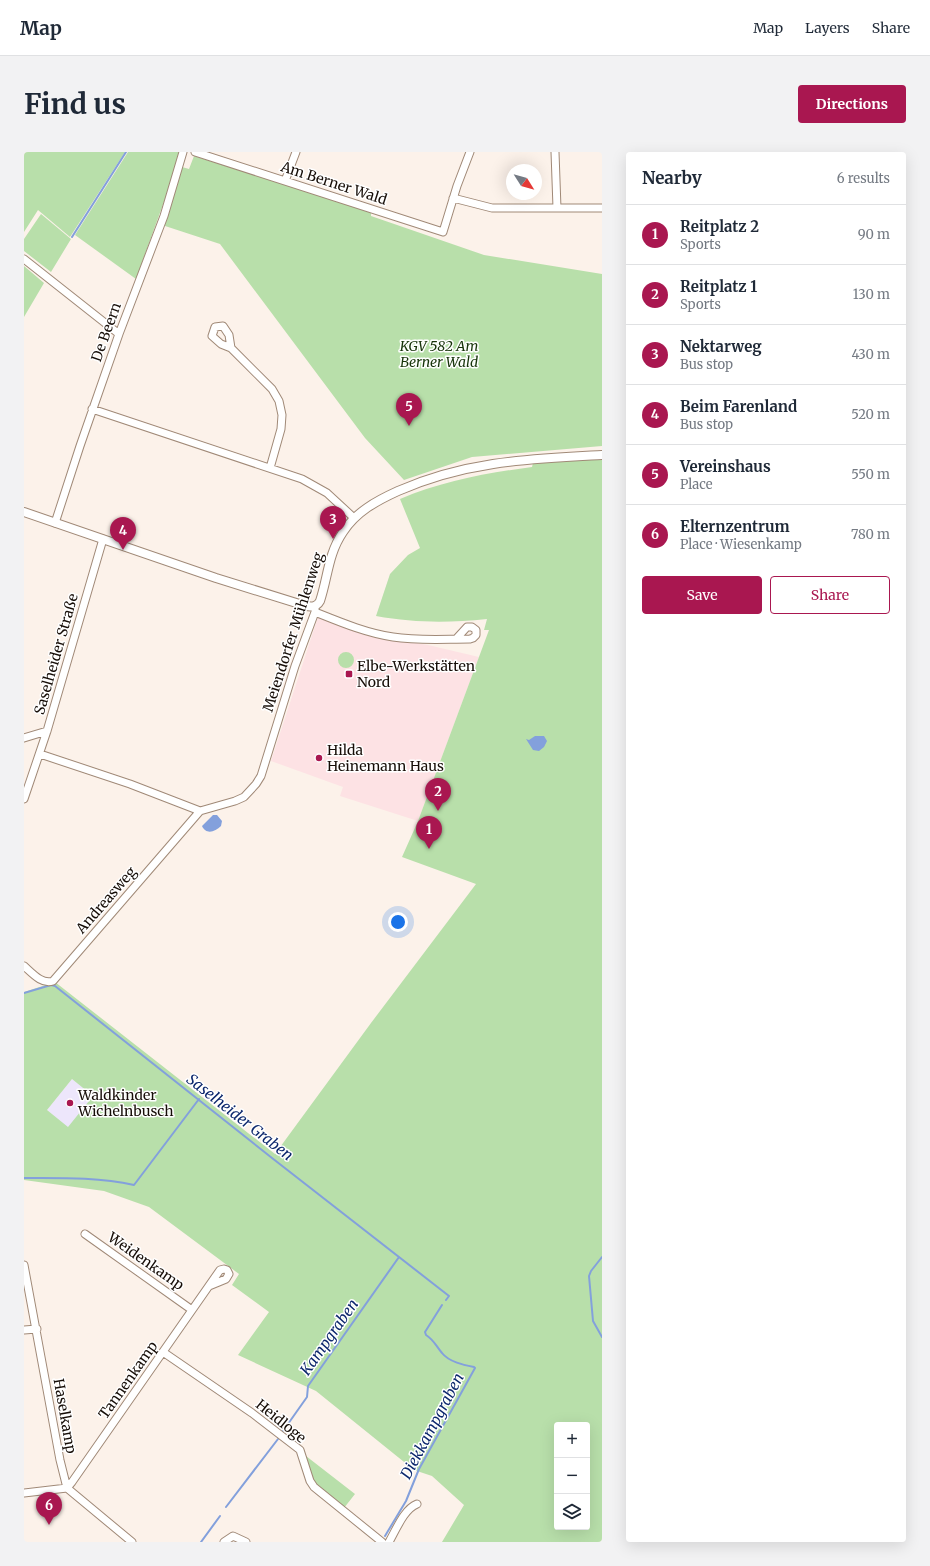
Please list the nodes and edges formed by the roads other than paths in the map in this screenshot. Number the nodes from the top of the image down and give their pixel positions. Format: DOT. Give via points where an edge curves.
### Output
graph roads {
  1 [pos="184,152"];
  2 [pos="194,152"];
  3 [pos="296,152"];
  4 [pos="470,152"];
  5 [pos="555,152"];
  6 [pos="285,180"];
  7 [pos="453,198"];
  8 [pos="557,208"];
  9 [pos="602,208"];
  10 [pos="24,259"];
  11 [pos="119,334"];
  12 [pos="231,348"];
  13 [pos="92,409"];
  14 [pos="602,455"];
  15 [pos="270,468"];
  16 [pos="24,512"];
  17 [pos="354,518"];
  18 [pos="55,522"];
  19 [pos="102,539"];
  20 [pos="315,609"];
  21 [pos="456,639"];
  22 [pos="48,731"];
  23 [pos="24,738"];
  24 [pos="40,754"];
  25 [pos="24,799"];
  26 [pos="200,811"];
  27 [pos="24,966"];
  28 [pos="85,1234"];
  29 [pos="24,1265"];
  30 [pos="209,1286"];
  31 [pos="192,1310"];
  32 [pos="37,1329"];
  33 [pos="24,1330"];
  34 [pos="163,1352"];
  35 [pos="67,1488"];
  36 [pos="24,1493"];
  37 [pos="417,1504"];
  38 [pos="132,1542"];
  39 [pos="224,1542"];
  40 [pos="246,1542"];
  41 [pos="382,1542"];
  42 [pos="389,1542"];
  1 -- 11 [label="street, De Beern" via="164,216"];
  2 -- 6 [label="street, Am Berner Wald"];
  3 -- 6 [label="street"];
  4 -- 7 [label="street"];
  5 -- 8 [label="street"];
  6 -- 7 [label="street, Am Berner Wald" via="443,232"];
  7 -- 8 [label="street" via="492,208"];
  8 -- 9 [label="street"];
  10 -- 11 [label="street"];
  11 -- 13 [label="street, De Beern"];
  12 -- 15 [label="street" via="272,389 279,401 281,429"];
  13 -- 15 [label="street"];
  13 -- 18 [label="street, De Beern"];
  14 -- 17 [label="street, Meiendorfer Mühlenweg" via="512,461 467,468 398,491 374,503"];
  15 -- 17 [label="street" via="302,479 327,493"];
  16 -- 18 [label="street"];
  17 -- 20 [label="street, Meiendorfer Mühlenweg" via="336,545 320,601"];
  18 -- 19 [label="street"];
  19 -- 20 [label="street"];
  19 -- 22 [label="street, Saselheider Straße"];
  20 -- 21 [label="street" via="346,624 388,636 408,639"];
  20 -- 26 [label="street, Meiendorfer Mühlenweg" via="261,776 244,797"];
  22 -- 23 [label="street"];
  22 -- 24 [label="street, Saselheider Straße"];
  24 -- 25 [label="street, Saselheider Straße"];
  24 -- 26 [label="street"];
  26 -- 27 [label="street, Andreasweg" via="53,981 42,981"];
  28 -- 31 [label="street, Weidenkamp"];
  29 -- 32 [label="street, Haselkamp"];
  30 -- 31 [label="street, Tannenkamp"];
  31 -- 34 [label="street, Tannenkamp"];
  32 -- 33 [label="street"];
  32 -- 35 [label="street, Haselkamp"];
  34 -- 35 [label="street, Tannenkamp"];
  34 -- 41 [label="street, Heidloge" via="252,1413 300,1450 314,1487"];
  35 -- 36 [label="street"];
  35 -- 38 [label="street"];
  37 -- 42 [label="street" via="406,1512"];
  39 -- 40 [label="street" via="233,1536"];
}
